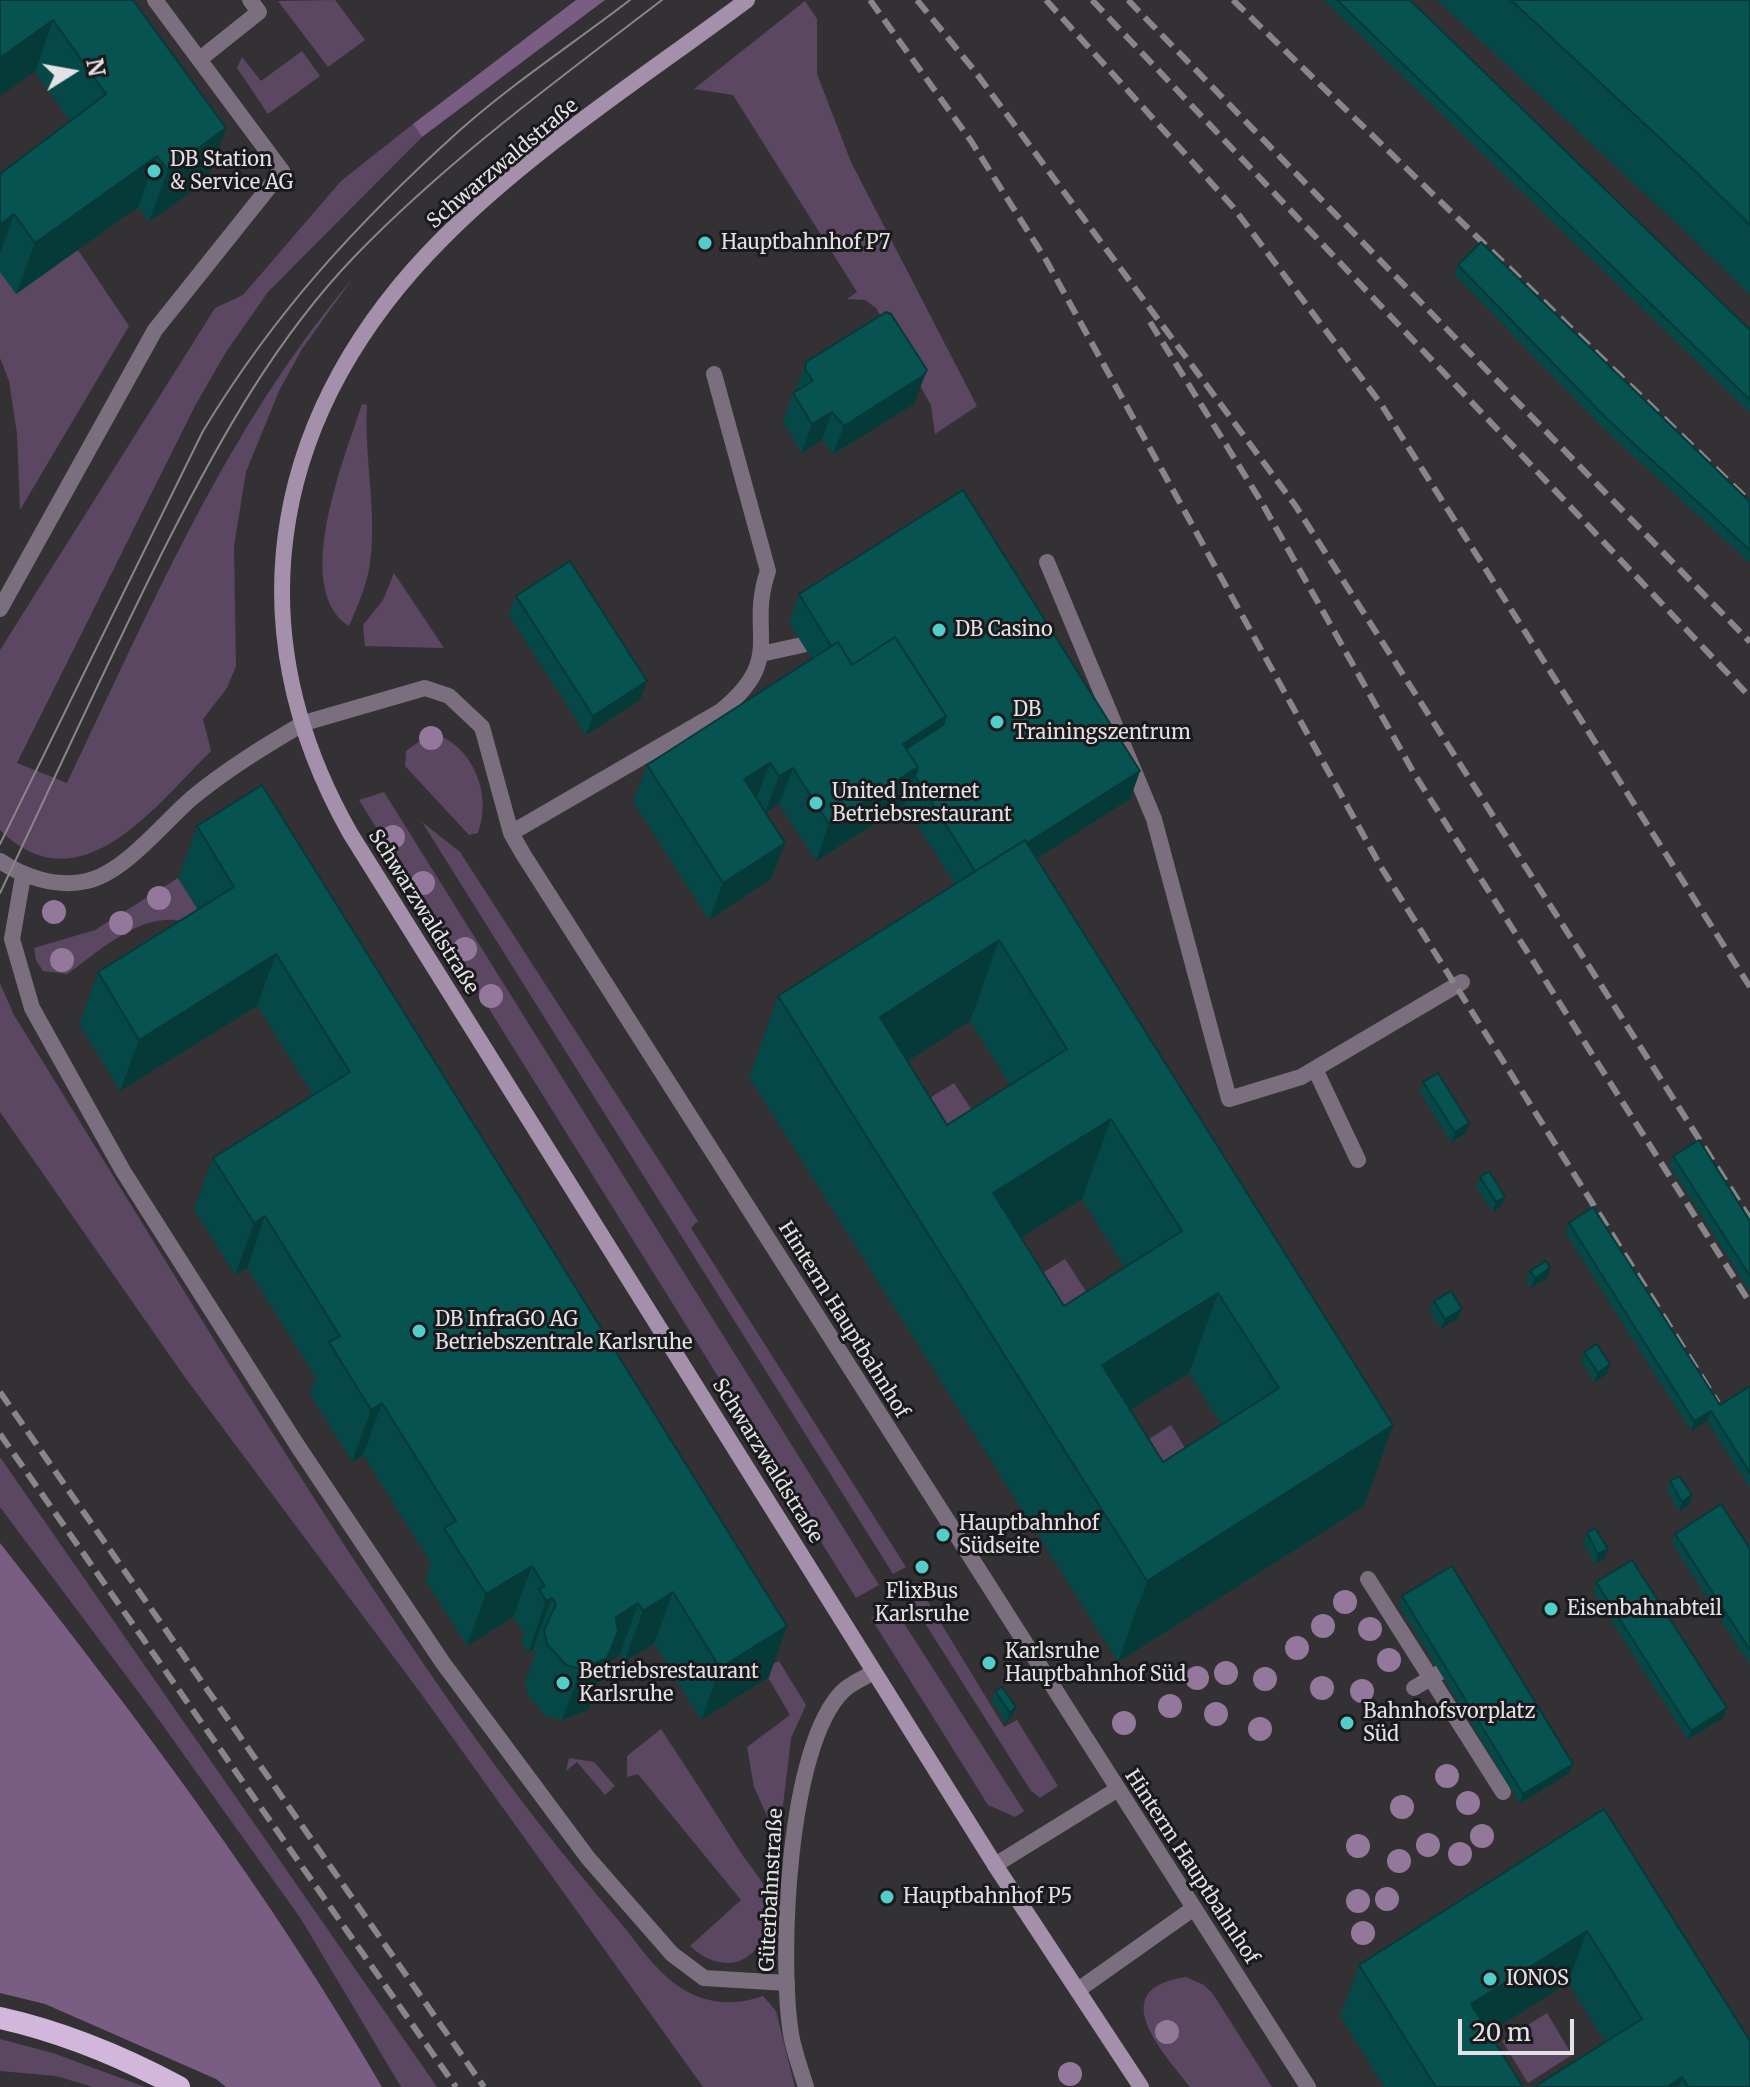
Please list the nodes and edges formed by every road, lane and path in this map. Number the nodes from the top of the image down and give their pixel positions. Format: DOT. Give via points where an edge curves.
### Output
graph roads {
  1 [pos="155,0"];
  2 [pos="250,0"];
  3 [pos="747,0"];
  4 [pos="200,59"];
  5 [pos="714,374"];
  6 [pos="1047,562"];
  7 [pos="0,609"];
  8 [pos="802,645"];
  9 [pos="761,654"];
  10 [pos="304,723"];
  11 [pos="511,833"];
  12 [pos="0,861"];
  13 [pos="23,876"];
  14 [pos="1462,982"];
  15 [pos="1315,1069"];
  16 [pos="1358,1160"];
  17 [pos="1368,1579"];
  18 [pos="874,1672"];
  19 [pos="1436,1675"];
  20 [pos="1414,1688"];
  21 [pos="1118,1789"];
  22 [pos="1503,1792"];
  23 [pos="995,1865"];
  24 [pos="1194,1908"];
  25 [pos="787,1983"];
  26 [pos="1078,1990"];
  27 [pos="0,2018"];
  28 [pos="179,2087"];
  29 [pos="806,2087"];
  30 [pos="1141,2087"];
  31 [pos="1308,2087"];
  1 -- 4 [label="street"];
  2 -- 4 [label="street" via="259,12"];
  3 -- 10 [label="main road, Schwarzwaldstraße" via="518,173 443,237 367,329 335,378 297,474 281,554 282,642"];
  4 -- 7 [label="street" via="282,171 155,330"];
  5 -- 9 [label="street" via="768,571"];
  6 -- 15 [label="street" via="1154,819 1229,1099"];
  8 -- 9 [label="street"];
  9 -- 11 [label="street" via="750,684 721,711"];
  10 -- 11 [label="street, Hinterm Hauptbahnhof" via="425,688 449,696 482,727"];
  10 -- 13 [label="street" via="229,769 114,869 87,881"];
  10 -- 18 [label="main road, Schwarzwaldstraße" via="332,803 350,833"];
  11 -- 21 [label="street, Hinterm Hauptbahnhof"];
  12 -- 13 [label="street"];
  13 -- 25 [label="street" via="12,939 32,1008 140,1197 443,1663 588,1858 681,1963 704,1978"];
  14 -- 15 [label="street" via="1390,1030"];
  15 -- 16 [label="street"];
  17 -- 19 [label="street"];
  18 -- 23 [label="main road, Schwarzwaldstraße"];
  18 -- 25 [label="street, Güterbahnstraße" via="843,1691 825,1717 809,1757 795,1810"];
  19 -- 20 [label="street"];
  19 -- 22 [label="street"];
  21 -- 23 [label="street"];
  21 -- 24 [label="street, Hinterm Hauptbahnhof"];
  23 -- 26 [label="main road, Schwarzwaldstraße"];
  24 -- 26 [label="street"];
  24 -- 31 [label="street, Hinterm Hauptbahnhof"];
  25 -- 29 [label="street, Güterbahnstraße" via="791,2035"];
  26 -- 30 [label="main road, Schwarzwaldstraße"];
  27 -- 28 [label="highway" via="132,2062"];
}
